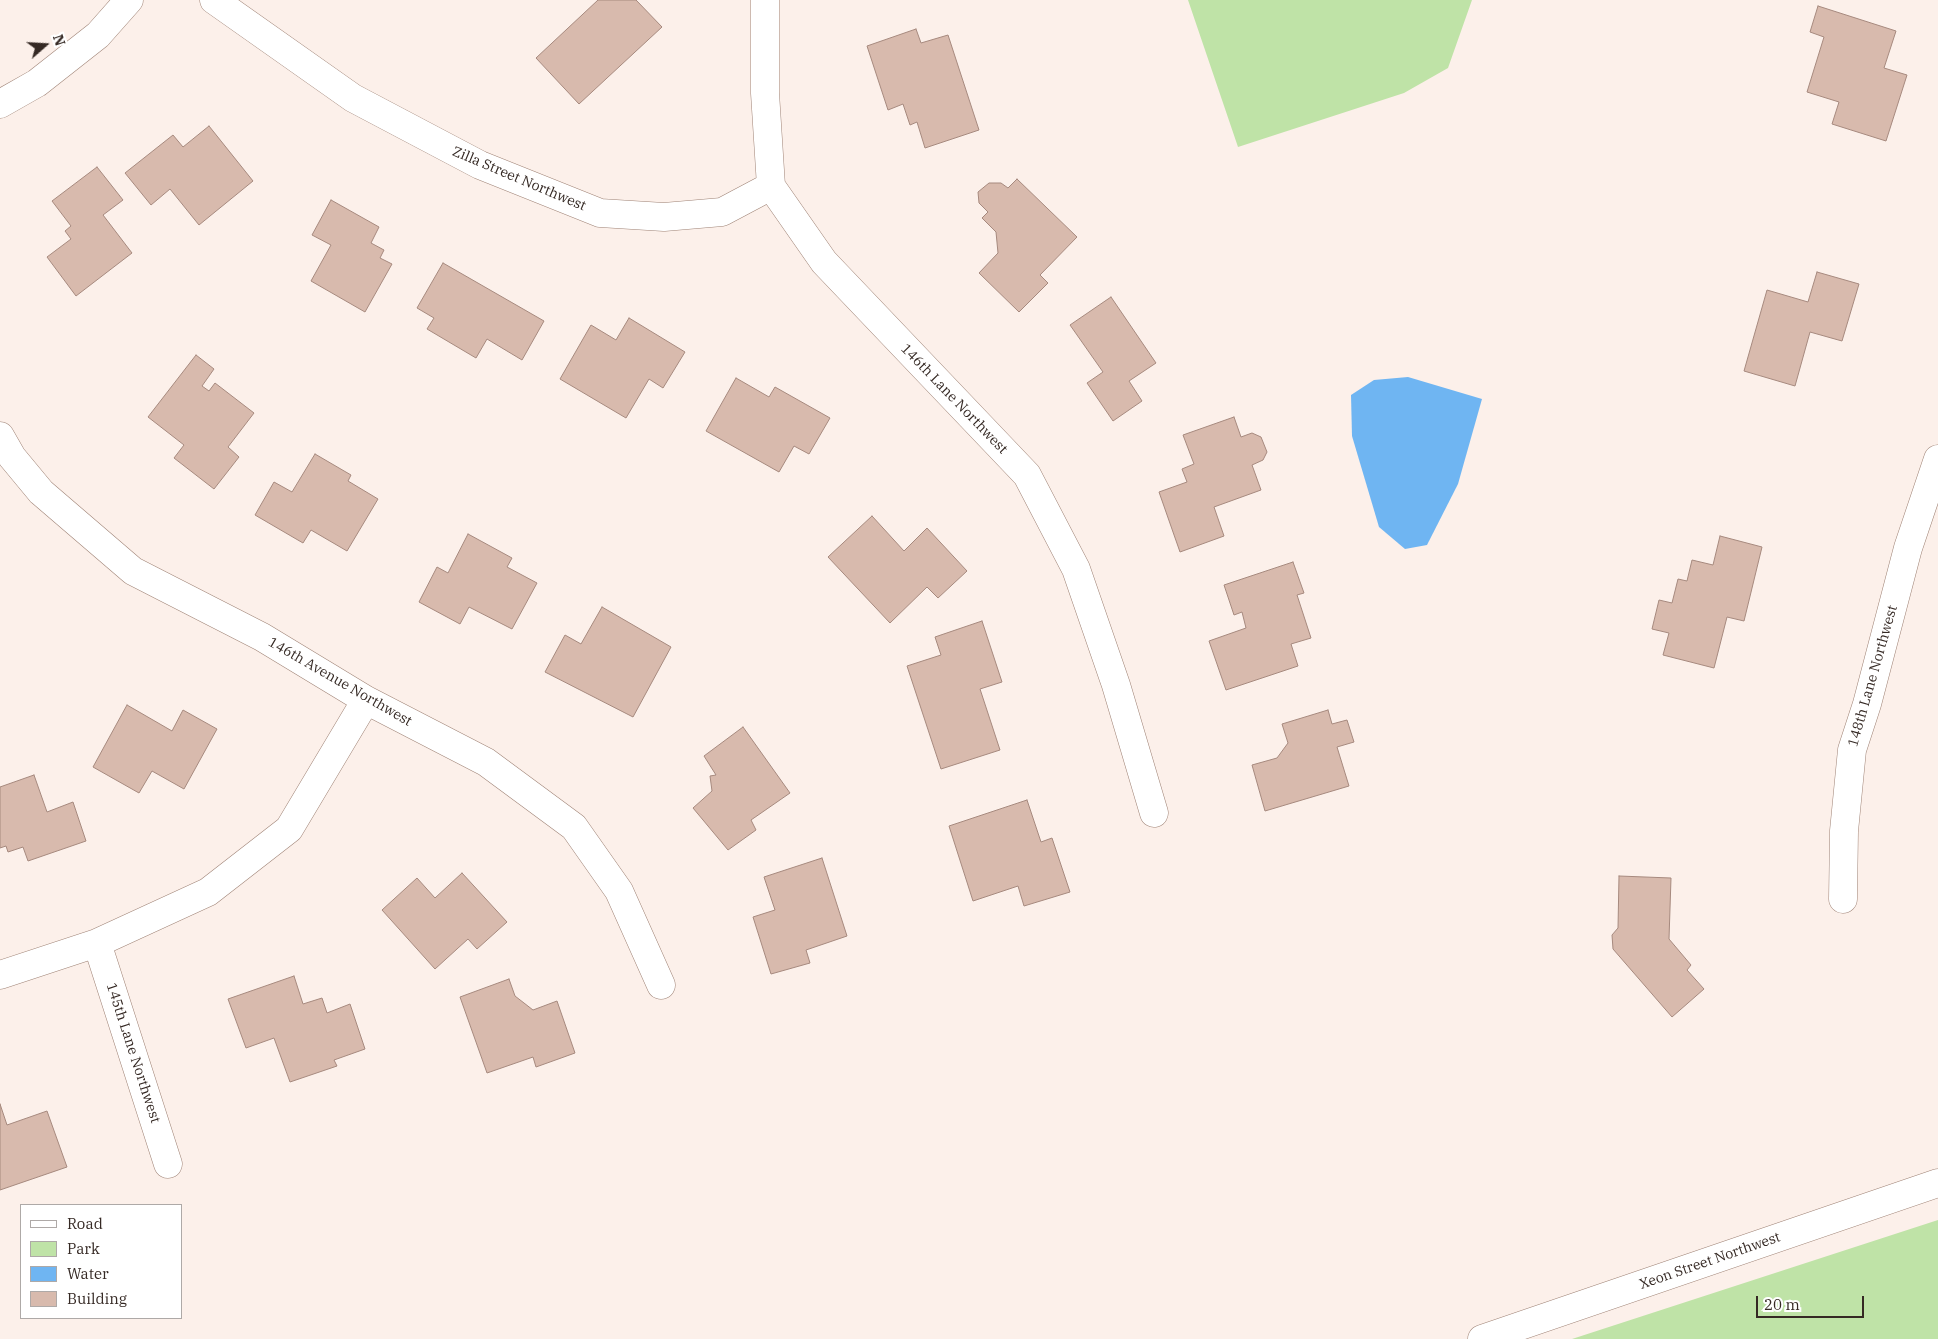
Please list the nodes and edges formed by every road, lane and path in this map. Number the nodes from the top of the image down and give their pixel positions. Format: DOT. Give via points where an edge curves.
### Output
graph roads {
  1 [pos="129,0"];
  2 [pos="214,0"];
  3 [pos="765,0"];
  4 [pos="0,104"];
  5 [pos="771,186"];
  6 [pos="0,436"];
  7 [pos="1938,459"];
  8 [pos="366,700"];
  9 [pos="1154,813"];
  10 [pos="1843,899"];
  11 [pos="97,943"];
  12 [pos="0,975"];
  13 [pos="661,985"];
  14 [pos="168,1164"];
  15 [pos="1938,1183"];
  16 [pos="1482,1339"];
  1 -- 4 [label="street" via="98,35 37,83"];
  2 -- 5 [label="street, Zilla Street Northwest" via="353,98 480,165 600,213 664,217 722,212"];
  3 -- 5 [label="street" via="765,94"];
  5 -- 9 [label="street, 146th Lane Northwest" via="824,262 1027,475 1076,569 1116,685"];
  6 -- 8 [label="street, 146th Avenue Northwest" via="12,457 41,492 134,571 262,637"];
  7 -- 10 [label="street, 148th Lane Northwest" via="1908,548 1852,750 1844,831"];
  8 -- 11 [label="street" via="290,829 208,892"];
  8 -- 13 [label="street, 146th Avenue Northwest" via="486,762 574,827 620,891"];
  11 -- 12 [label="street"];
  11 -- 14 [label="street, 145th Lane Northwest"];
  15 -- 16 [label="street, Xeon Street Northwest"];
}
